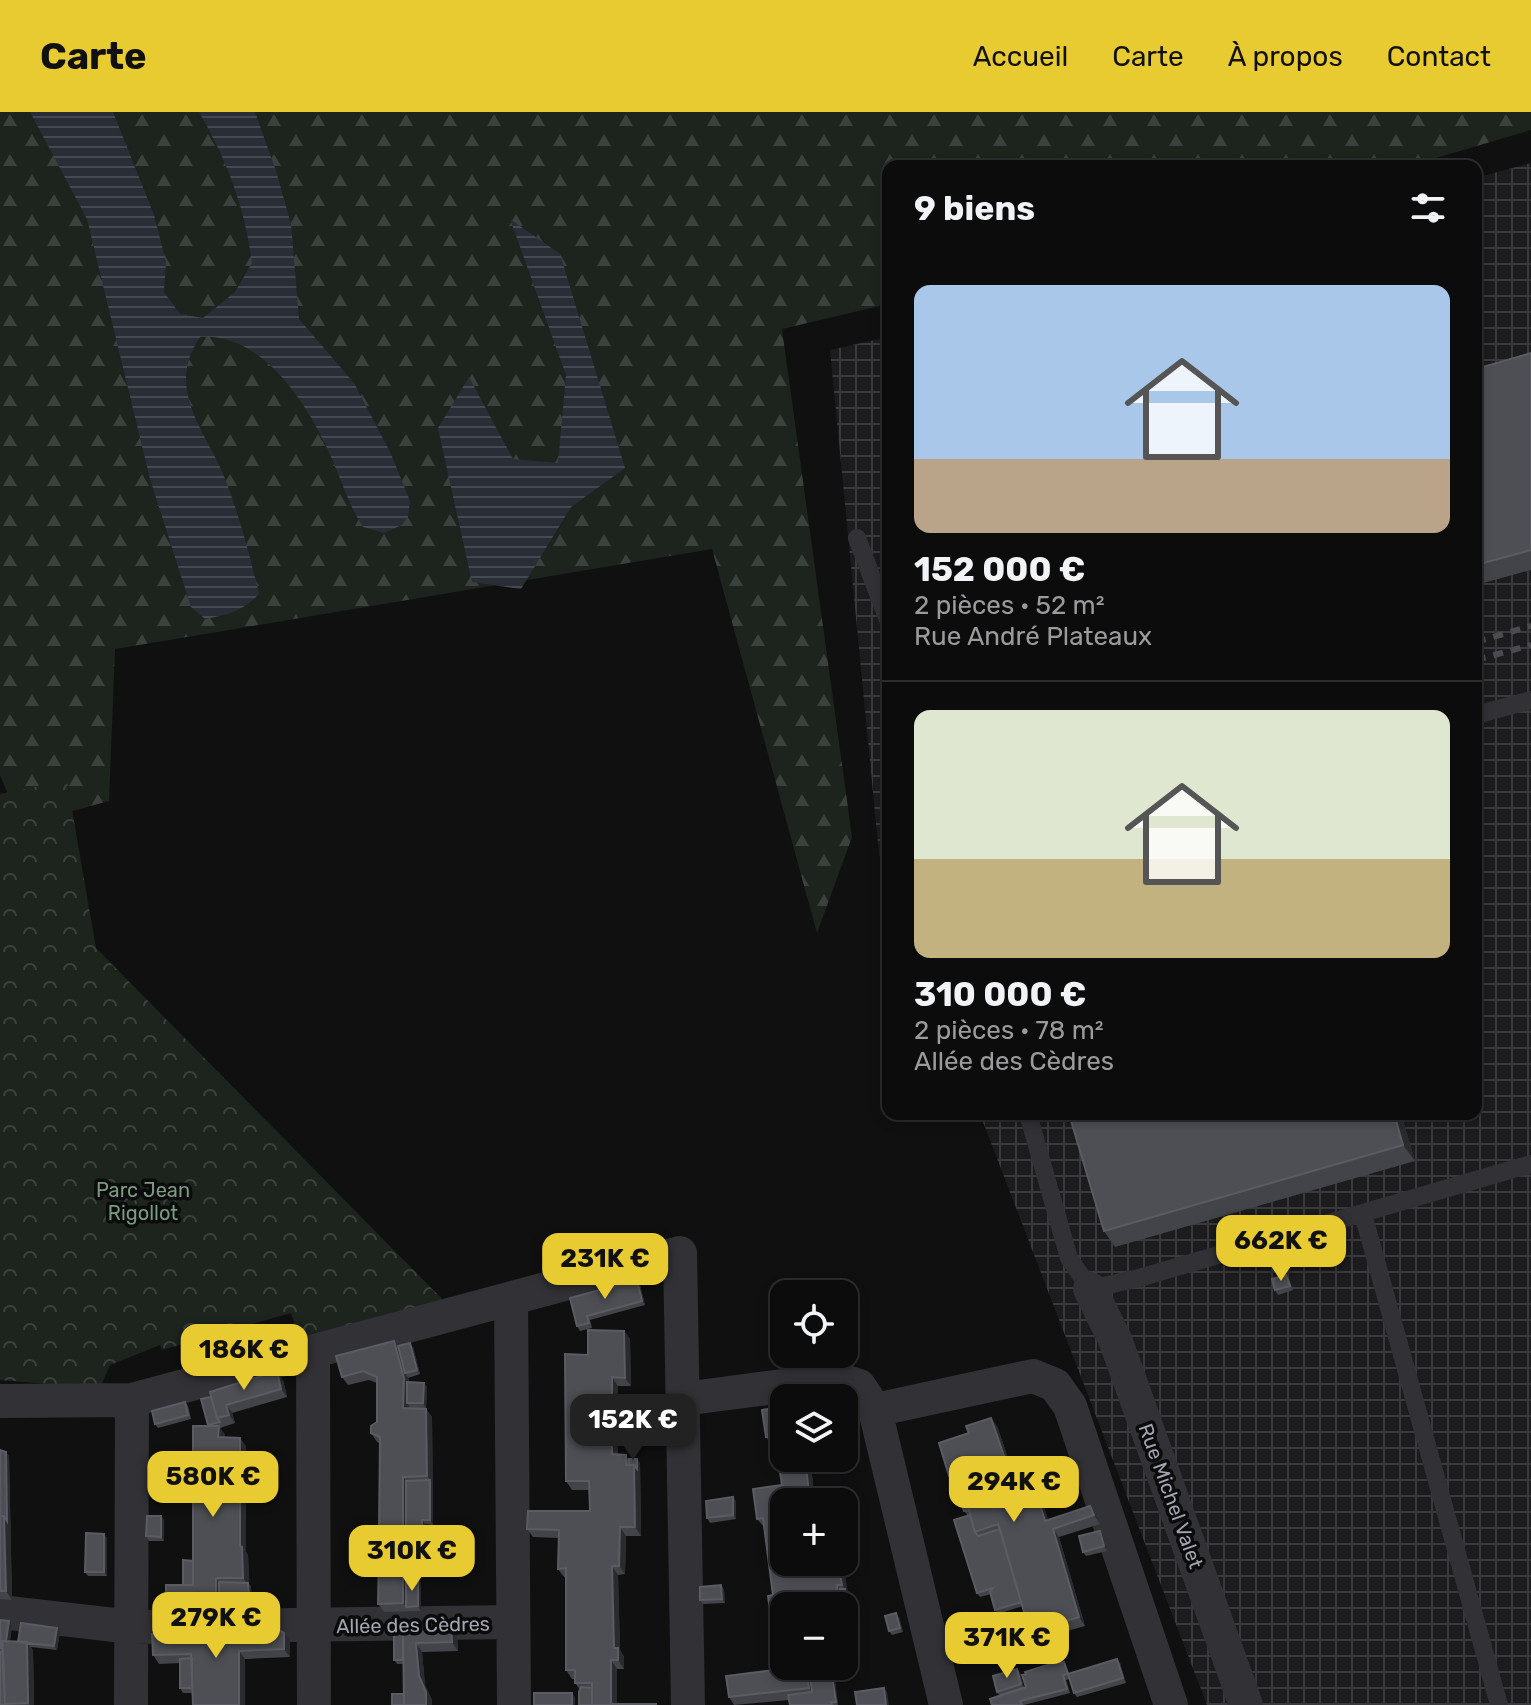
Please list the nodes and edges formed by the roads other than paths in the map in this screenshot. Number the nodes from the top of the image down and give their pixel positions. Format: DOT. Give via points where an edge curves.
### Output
graph roads {
  1 [pos="857,538"];
  2 [pos="882,604"];
  3 [pos="1531,700"];
  4 [pos="1482,713"];
  5 [pos="1030,1120"];
  6 [pos="1531,1164"];
  7 [pos="1363,1214"];
  8 [pos="1090,1289"];
  9 [pos="511,1299"];
  10 [pos="313,1352"];
  11 [pos="683,1399"];
  12 [pos="132,1400"];
  13 [pos="0,1401"];
  14 [pos="875,1410"];
  15 [pos="0,1612"];
  16 [pos="513,1622"];
  17 [pos="132,1627"];
  18 [pos="313,1627"];
  19 [pos="131,1705"];
  20 [pos="314,1705"];
  21 [pos="514,1705"];
  22 [pos="688,1705"];
  23 [pos="946,1705"];
  24 [pos="1171,1705"];
  25 [pos="1246,1705"];
  26 [pos="1499,1705"];
  1 -- 2 [label="lane"];
  3 -- 4 [label="lane"];
  5 -- 8 [label="lane" via="1069,1258"];
  6 -- 7 [label="lane"];
  7 -- 8 [label="lane"];
  7 -- 26 [label="lane"];
  8 -- 25 [label="street, Rue Michel Valet" via="1116,1342"];
  9 -- 10 [label="street"];
  9 -- 11 [label="street" via="680,1253"];
  9 -- 16 [label="street"];
  10 -- 12 [label="street"];
  10 -- 18 [label="street"];
  11 -- 14 [label="street" via="837,1379 859,1386"];
  11 -- 22 [label="street"];
  12 -- 13 [label="street"];
  12 -- 17 [label="street"];
  14 -- 23 [label="street"];
  14 -- 24 [label="street" via="1033,1376 1055,1385 1070,1406"];
  15 -- 17 [label="street, Allée des Cèdres"];
  16 -- 18 [label="street, Allée des Cèdres"];
  16 -- 21 [label="street"];
  17 -- 18 [label="street, Allée des Cèdres"];
  17 -- 19 [label="street"];
  18 -- 20 [label="street"];
}
